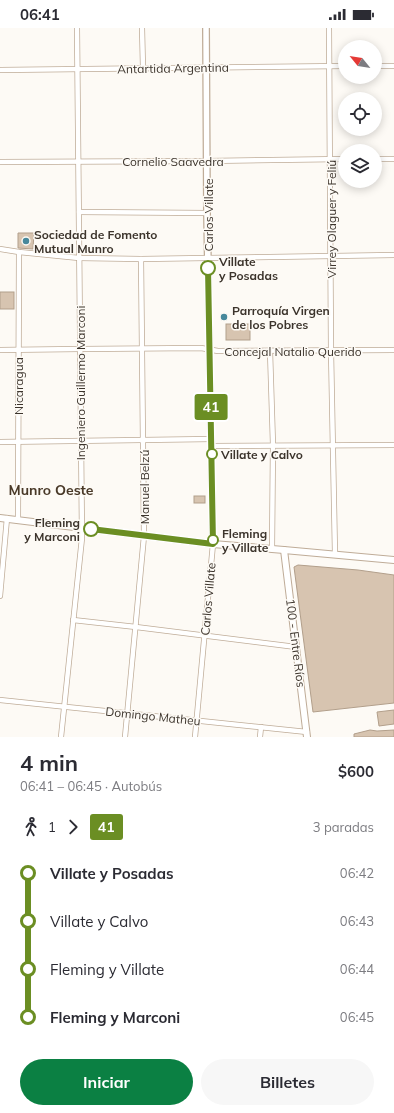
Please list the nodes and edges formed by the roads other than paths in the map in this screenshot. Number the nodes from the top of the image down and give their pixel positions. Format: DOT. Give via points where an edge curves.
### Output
graph roads {
  1 [pos="77,28"];
  2 [pos="142,28"];
  3 [pos="206,28"];
  4 [pos="329,28"];
  5 [pos="329,66"];
  6 [pos="338,66"];
  7 [pos="382,66"];
  8 [pos="394,66"];
  9 [pos="143,68"];
  10 [pos="206,68"];
  11 [pos="77,69"];
  12 [pos="0,70"];
  13 [pos="338,159"];
  14 [pos="382,159"];
  15 [pos="394,159"];
  16 [pos="330,160"];
  17 [pos="0,162"];
  18 [pos="79,162"];
  19 [pos="208,162"];
  20 [pos="79,212"];
  21 [pos="208,213"];
  22 [pos="0,249"];
  23 [pos="19,252"];
  24 [pos="394,255"];
  25 [pos="331,256"];
  26 [pos="79,258"];
  27 [pos="208,258"];
  28 [pos="141,259"];
  29 [pos="142,348"];
  30 [pos="80,349"];
  31 [pos="0,350"];
  32 [pos="18,350"];
  33 [pos="210,350"];
  34 [pos="394,350"];
  35 [pos="270,351"];
  36 [pos="331,351"];
  37 [pos="212,439"];
  38 [pos="81,440"];
  39 [pos="144,440"];
  40 [pos="0,442"];
  41 [pos="18,442"];
  42 [pos="273,445"];
  43 [pos="333,445"];
  44 [pos="394,445"];
  45 [pos="212,446"];
  46 [pos="3,518"];
  47 [pos="18,520"];
  48 [pos="82,528"];
  49 [pos="144,536"];
  50 [pos="213,544"];
  51 [pos="272,549"];
  52 [pos="284,550"];
  53 [pos="335,554"];
  54 [pos="394,560"];
  55 [pos="0,596"];
  56 [pos="73,620"];
  57 [pos="136,627"];
  58 [pos="204,636"];
  59 [pos="296,647"];
  60 [pos="0,700"];
  61 [pos="64,707"];
  62 [pos="128,714"];
  63 [pos="196,721"];
  64 [pos="260,727"];
  65 [pos="307,735"];
  66 [pos="61,737"];
  67 [pos="125,737"];
  68 [pos="195,737"];
  69 [pos="260,737"];
  1 -- 11 [label="street, Ingeniero Guillermo Marconi"];
  2 -- 9 [label="street"];
  3 -- 10 [label="street, Carlos Villate"];
  4 -- 5 [label="street, Virrey Olaguer y Feliú"];
  5 -- 6 [label="street, Antartida Argentina"];
  5 -- 10 [label="street, Antartida Argentina"];
  5 -- 16 [label="street, Virrey Olaguer y Feliú"];
  7 -- 8 [label="street"];
  9 -- 10 [label="street, Antartida Argentina"];
  9 -- 11 [label="street, Antartida Argentina"];
  10 -- 19 [label="street, Carlos Villate"];
  11 -- 12 [label="street, Antartida Argentina"];
  11 -- 18 [label="street, Ingeniero Guillermo Marconi"];
  13 -- 16 [label="street, Cornelio Saavedra"];
  14 -- 15 [label="street"];
  16 -- 19 [label="street, Cornelio Saavedra"];
  16 -- 25 [label="street, Virrey Olaguer y Feliú"];
  17 -- 18 [label="street, Cornelio Saavedra"];
  18 -- 19 [label="street, Cornelio Saavedra"];
  18 -- 20 [label="street, Ingeniero Guillermo Marconi"];
  19 -- 21 [label="street, Carlos Villate"];
  20 -- 21 [label="street"];
  20 -- 26 [label="street, Ingeniero Guillermo Marconi"];
  21 -- 27 [label="street, Carlos Villate"];
  22 -- 23 [label="street"];
  23 -- 26 [label="street"];
  23 -- 32 [label="street, Nicaragua"];
  24 -- 25 [label="street"];
  25 -- 27 [label="street"];
  25 -- 36 [label="street, Virrey Olaguer y Feliú"];
  26 -- 28 [label="street"];
  26 -- 30 [label="street, Ingeniero Guillermo Marconi"];
  27 -- 28 [label="street"];
  27 -- 33 [label="street, Carlos Villate"];
  28 -- 29 [label="street, Manuel Belzú"];
  29 -- 30 [label="street, Concejal Natalio Querido"];
  29 -- 33 [label="street, Concejal Natalio Querido"];
  29 -- 39 [label="street, Manuel Belzú"];
  30 -- 32 [label="street, Concejal Natalio Querido"];
  30 -- 38 [label="street, Ingeniero Guillermo Marconi"];
  31 -- 32 [label="street, Concejal Natalio Querido"];
  32 -- 41 [label="street, Nicaragua"];
  33 -- 35 [label="street, Concejal Natalio Querido"];
  33 -- 37 [label="street, Carlos Villate"];
  34 -- 36 [label="street, Concejal Natalio Querido"];
  35 -- 36 [label="street, Concejal Natalio Querido"];
  35 -- 42 [label="street"];
  36 -- 43 [label="street, Virrey Olaguer y Feliú"];
  37 -- 39 [label="street"];
  37 -- 45 [label="street, Carlos Villate"];
  38 -- 39 [label="street"];
  38 -- 41 [label="street"];
  38 -- 48 [label="street, Ingeniero Guillermo Marconi"];
  39 -- 49 [label="street, Manuel Belzú"];
  40 -- 41 [label="street"];
  41 -- 47 [label="street, Nicaragua"];
  42 -- 43 [label="street"];
  42 -- 45 [label="street"];
  42 -- 51 [label="street"];
  43 -- 44 [label="street"];
  43 -- 53 [label="street, Virrey Olaguer y Feliú"];
  45 -- 50 [label="street, Carlos Villate"];
  46 -- 47 [label="main road"];
  46 -- 55 [label="street"];
  47 -- 48 [label="main road"];
  48 -- 49 [label="main road"];
  48 -- 56 [label="street, Ingeniero Guillermo Marconi"];
  49 -- 50 [label="main road"];
  49 -- 57 [label="street, Manuel Belzú"];
  50 -- 51 [label="main road"];
  50 -- 58 [label="street, Carlos Villate"];
  51 -- 52 [label="main road"];
  52 -- 53 [label="main road"];
  52 -- 59 [label="main road, 100 - Entre Ríos"];
  53 -- 54 [label="main road"];
  56 -- 57 [label="street"];
  56 -- 61 [label="street, Ingeniero Guillermo Marconi"];
  57 -- 58 [label="street"];
  57 -- 62 [label="street, Manuel Belzú"];
  58 -- 59 [label="street"];
  58 -- 63 [label="street, Carlos Villate"];
  59 -- 65 [label="main road, 100 - Entre Ríos"];
  60 -- 61 [label="street, Domingo Matheu"];
  61 -- 62 [label="street, Domingo Matheu"];
  61 -- 66 [label="street, Ingeniero Guillermo Marconi"];
  62 -- 63 [label="street, Domingo Matheu"];
  62 -- 67 [label="street, Manuel Belzú"];
  63 -- 64 [label="street, Domingo Matheu"];
  63 -- 68 [label="street, Carlos Villate"];
  64 -- 65 [label="street, Domingo Matheu"];
  64 -- 69 [label="street"];
}
